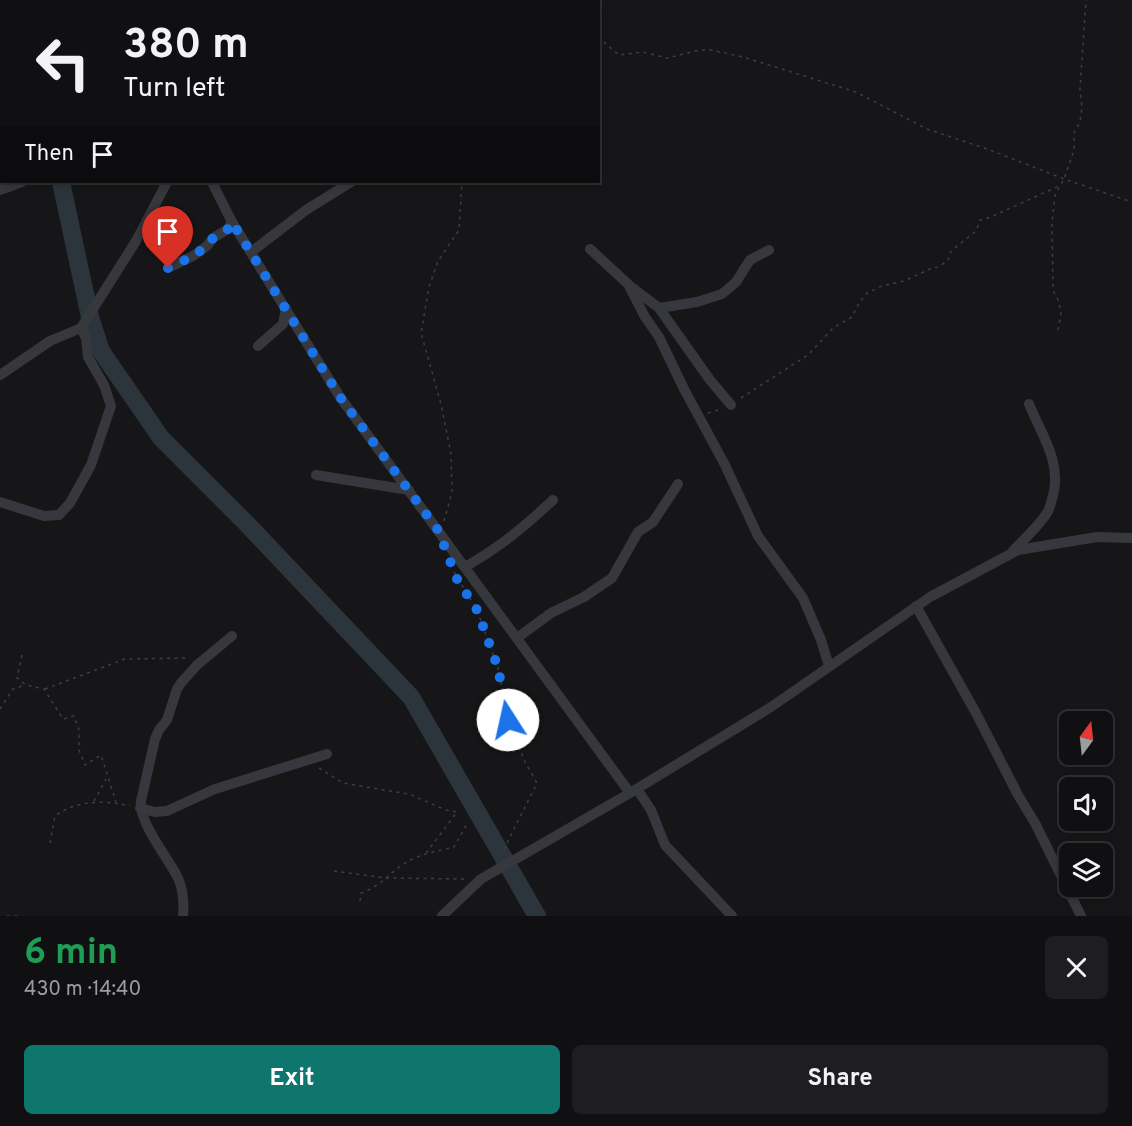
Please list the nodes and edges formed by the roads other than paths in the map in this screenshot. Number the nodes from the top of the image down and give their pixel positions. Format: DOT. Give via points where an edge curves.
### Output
graph roads {
  1 [pos="19,183"];
  2 [pos="166,183"];
  3 [pos="212,183"];
  4 [pos="349,183"];
  5 [pos="0,190"];
  6 [pos="232,222"];
  7 [pos="590,249"];
  8 [pos="769,250"];
  9 [pos="251,252"];
  10 [pos="168,268"];
  11 [pos="628,284"];
  12 [pos="286,308"];
  13 [pos="659,308"];
  14 [pos="81,328"];
  15 [pos="258,346"];
  16 [pos="0,375"];
  17 [pos="1029,404"];
  18 [pos="731,405"];
  19 [pos="316,475"];
  20 [pos="678,484"];
  21 [pos="409,490"];
  22 [pos="554,500"];
  23 [pos="0,502"];
  24 [pos="1132,538"];
  25 [pos="1011,554"];
  26 [pos="465,567"];
  27 [pos="916,606"];
  28 [pos="232,636"];
  29 [pos="517,638"];
  30 [pos="829,666"];
  31 [pos="327,754"];
  32 [pos="633,791"];
  33 [pos="140,808"];
  34 [pos="183,916"];
  35 [pos="442,916"];
  36 [pos="732,916"];
  37 [pos="1082,916"];
  1 -- 5 [label="street"];
  2 -- 14 [label="street" via="136,241"];
  3 -- 6 [label="street"];
  4 -- 9 [label="street"];
  6 -- 9 [label="street"];
  6 -- 10 [label="street" via="207,246"];
  7 -- 11 [label="street"];
  8 -- 13 [label="street" via="750,260 736,282 722,294"];
  9 -- 12 [label="street"];
  11 -- 13 [label="street"];
  11 -- 30 [label="street" via="659,336 758,536 803,598"];
  12 -- 15 [label="street" via="283,324"];
  12 -- 21 [label="street" via="340,397"];
  13 -- 18 [label="street"];
  14 -- 16 [label="street" via="50,341"];
  14 -- 23 [label="street" via="88,357 111,406 91,465 59,515 44,516"];
  17 -- 25 [label="street" via="1050,447 1055,488 1048,513"];
  19 -- 21 [label="street"];
  20 -- 29 [label="street" via="653,522 638,532 612,578"];
  21 -- 26 [label="street"];
  22 -- 26 [label="street" via="498,548"];
  24 -- 25 [label="street" via="1097,537"];
  25 -- 27 [label="street"];
  26 -- 29 [label="street"];
  27 -- 30 [label="street"];
  27 -- 37 [label="street"];
  28 -- 33 [label="street" via="177,689 149,761"];
  29 -- 32 [label="street"];
  30 -- 32 [label="street" via="771,707"];
  31 -- 33 [label="street" via="215,789 167,811"];
  32 -- 35 [label="street" via="481,879"];
  32 -- 36 [label="street" via="651,810 665,845"];
  33 -- 34 [label="street" via="179,880"];
}
